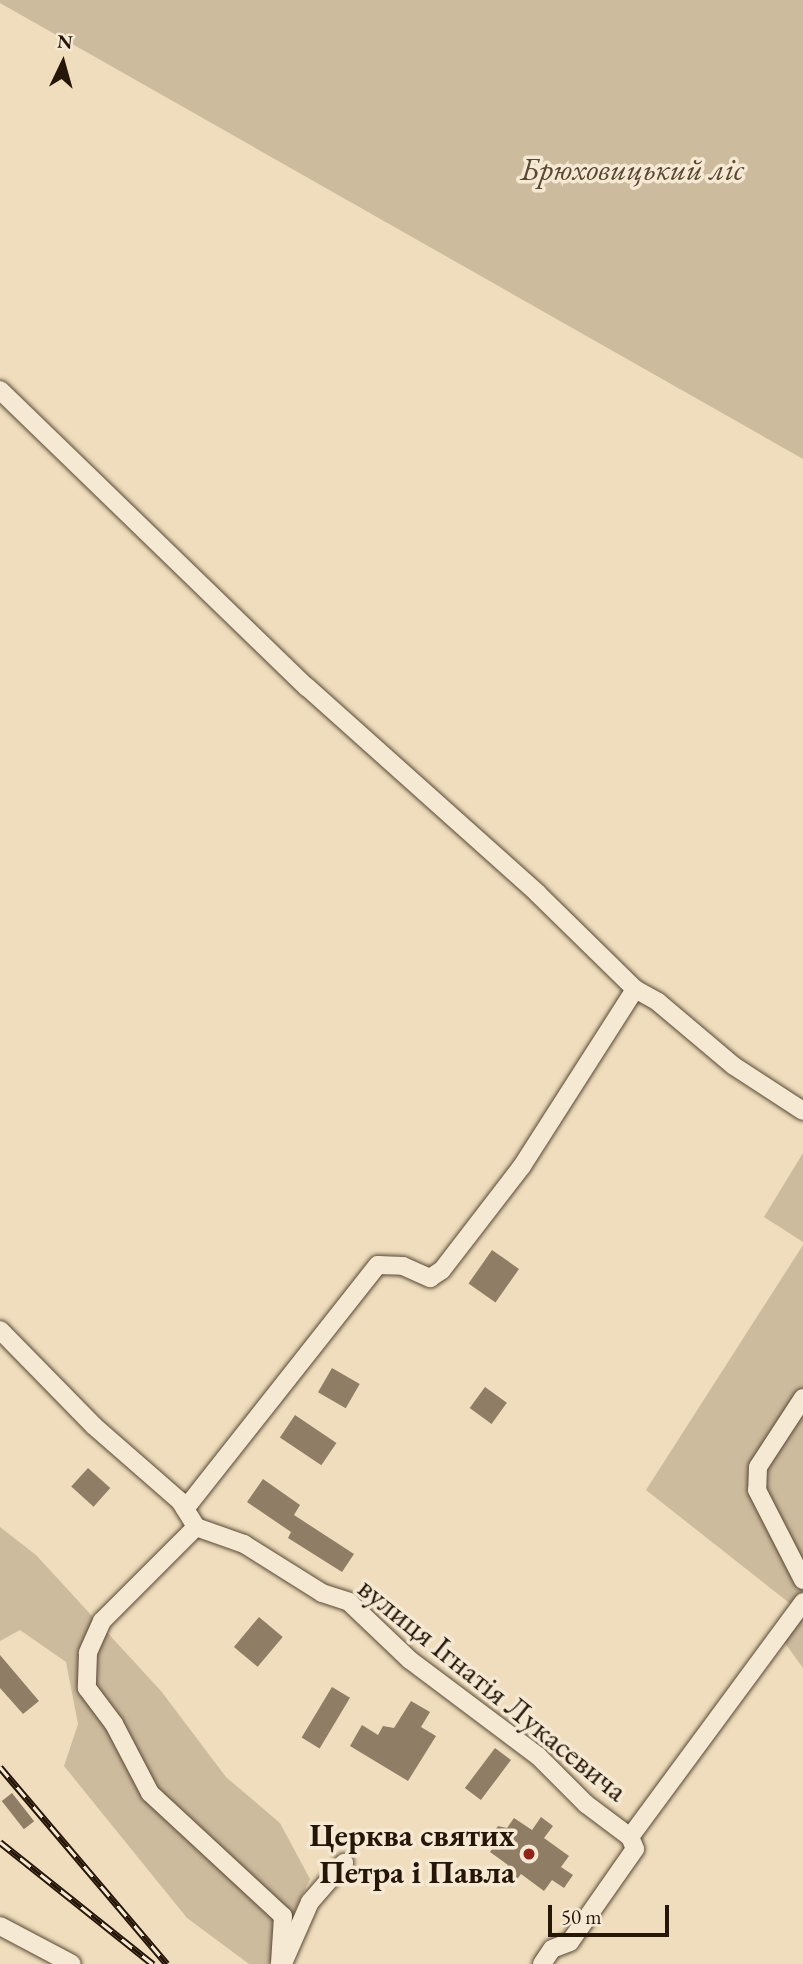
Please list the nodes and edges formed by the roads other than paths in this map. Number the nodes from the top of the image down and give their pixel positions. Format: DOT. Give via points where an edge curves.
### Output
graph roads {
  1 [pos="0,390"];
  2 [pos="635,989"];
  3 [pos="803,1111"];
  4 [pos="0,1330"];
  5 [pos="803,1398"];
  6 [pos="185,1509"];
  7 [pos="196,1527"];
  8 [pos="803,1580"];
  9 [pos="803,1602"];
  10 [pos="630,1837"];
  11 [pos="344,1863"];
  12 [pos="0,1926"];
  13 [pos="42,1957"];
  14 [pos="72,1964"];
  15 [pos="281,1964"];
  16 [pos="542,1964"];
  1 -- 2 [label="street" via="307,687 537,894"];
  2 -- 3 [label="street" via="658,1002 734,1066"];
  2 -- 6 [label="street" via="522,1166 442,1270 430,1278 403,1266 377,1265"];
  4 -- 6 [label="street"];
  5 -- 8 [label="street" via="758,1467 757,1490"];
  6 -- 7 [label="street"];
  7 -- 10 [label="street, вулиця Ігнатія Лукасевича" via="244,1544 322,1593 349,1602 410,1660 538,1756 586,1804"];
  7 -- 15 [label="street" via="102,1620 88,1653 87,1688 114,1724 150,1793 283,1916"];
  9 -- 10 [label="street"];
  10 -- 16 [label="street, вулиця Ігнатія Лукасевича" via="635,1849 570,1942 552,1950"];
  11 -- 15 [label="street" via="310,1902"];
  12 -- 13 [label="street"];
  13 -- 14 [label="street"];
}
